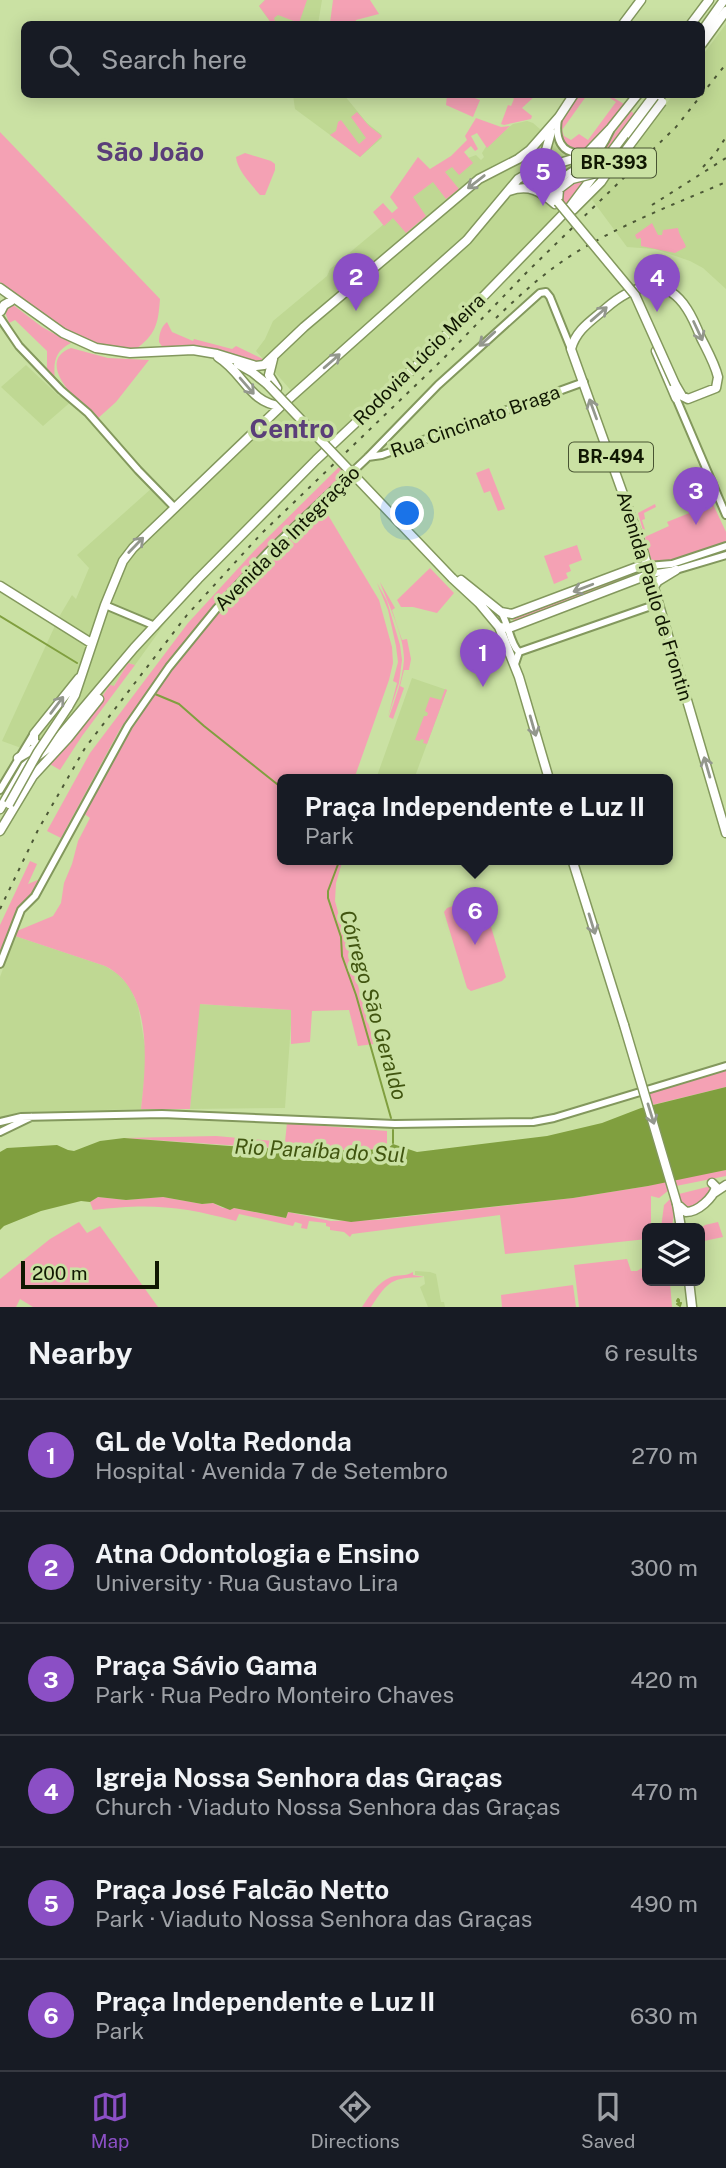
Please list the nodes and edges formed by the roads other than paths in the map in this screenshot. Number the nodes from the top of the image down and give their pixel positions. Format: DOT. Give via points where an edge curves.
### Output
graph roads {
  1 [pos="641,0"];
  2 [pos="709,0"];
  3 [pos="724,0"];
  4 [pos="726,11"];
  5 [pos="625,21"];
  6 [pos="693,21"];
  7 [pos="705,27"];
  8 [pos="705,40"];
  9 [pos="571,98"];
  10 [pos="635,98"];
  11 [pos="651,98"];
  12 [pos="663,98"];
  13 [pos="663,98"];
  14 [pos="559,117"];
  15 [pos="620,117"];
  16 [pos="638,117"];
  17 [pos="611,128"];
  18 [pos="592,149"];
  19 [pos="498,169"];
  20 [pos="506,192"];
  21 [pos="556,203"];
  22 [pos="557,221"];
  23 [pos="1,292"];
  24 [pos="538,294"];
  25 [pos="11,301"];
  26 [pos="1,314"];
  27 [pos="571,349"];
  28 [pos="276,354"];
  29 [pos="218,357"];
  30 [pos="229,357"];
  31 [pos="269,382"];
  32 [pos="584,382"];
  33 [pos="673,385"];
  34 [pos="678,395"];
  35 [pos="281,406"];
  36 [pos="376,447"];
  37 [pos="382,455"];
  38 [pos="366,457"];
  39 [pos="175,508"];
  40 [pos="726,515"];
  41 [pos="726,546"];
  42 [pos="726,555"];
  43 [pos="648,570"];
  44 [pos="677,570"];
  45 [pos="453,576"];
  46 [pos="0,586"];
  47 [pos="653,588"];
  48 [pos="657,604"];
  49 [pos="104,605"];
  50 [pos="501,612"];
  51 [pos="155,626"];
  52 [pos="499,627"];
  53 [pos="509,628"];
  54 [pos="91,643"];
  55 [pos="134,648"];
  56 [pos="515,653"];
  57 [pos="81,676"];
  58 [pos="70,724"];
  59 [pos="34,734"];
  60 [pos="40,745"];
  61 [pos="18,758"];
  62 [pos="547,774"];
  63 [pos="0,790"];
  64 [pos="0,809"];
  65 [pos="0,821"];
  66 [pos="0,831"];
  67 [pos="726,833"];
  68 [pos="574,865"];
  69 [pos="0,964"];
  70 [pos="726,1066"];
  71 [pos="33,1116"];
  72 [pos="0,1122"];
  73 [pos="0,1132"];
  74 [pos="712,1183"];
  75 [pos="726,1185"];
  76 [pos="714,1193"];
  77 [pos="678,1208"];
  78 [pos="680,1223"];
  79 [pos="690,1286"];
  80 [pos="692,1307"];
  1 -- 5 [label="main road"];
  2 -- 6 [label="main road"];
  3 -- 7 [label="main road"];
  4 -- 8 [label="main road"];
  9 -- 14 [label="main road"];
  10 -- 15 [label="main road"];
  11 -- 16 [label="main road, Rodovia Lúcio Meira / BR-393"];
  12 -- 21 [label="main road, bridge" via="617,162 572,180 559,189"];
  13 -- 22 [label="main road, Rodovia Lúcio Meira / BR-393" via="599,185"];
  14 -- 18 [label="street" via="557,138 565,149 576,154"];
  14 -- 19 [label="main road" via="518,159"];
  14 -- 21 [label="main road, bridge" via="543,160 547,190"];
  15 -- 16 [label="main road" via="633,108"];
  15 -- 17 [label="main road"];
  16 -- 22 [label="main road, Rodovia Lúcio Meira / BR-393"];
  17 -- 18 [label="main road"];
  17 -- 21 [label="street" via="594,157 559,181"];
  18 -- 20 [label="main road" via="526,174"];
  19 -- 20 [label="main road" via="511,176"];
  19 -- 28 [label="main road, one-way" via="476,182"];
  20 -- 21 [label="main road" via="532,189"];
  35 -- 20 [label="main road, one-way" via="467,240"];
  21 -- 33 [label="main road, bridge" via="639,309"];
  21 -- 33 [label="main road, bridge" via="635,295"];
  22 -- 51 [label="main road, Rodovia Lúcio Meira / BR-393" via="414,368 250,525"];
  23 -- 25 [label="main road"];
  23 -- 30 [label="main road" via="63,333 96,348 136,353 192,350"];
  24 -- 27 [label="street, Avenida Paulo de Frontin" via="549,295"];
  24 -- 36 [label="street, Avenida da Integração, one-way"];
  25 -- 26 [label="main road"];
  25 -- 29 [label="main road" via="52,332 96,351"];
  26 -- 39 [label="street" via="16,343"];
  27 -- 32 [label="main road, Avenida Paulo de Frontin / BR-494"];
  27 -- 34 [label="main road, one-way" via="581,330 619,296 653,286 666,291 685,305 719,377 716,388 688,399"];
  28 -- 30 [label="main road" via="258,366"];
  28 -- 31 [label="main road"];
  29 -- 31 [label="main road"];
  29 -- 35 [label="main road, one-way" via="261,400"];
  30 -- 31 [label="main road"];
  31 -- 45 [label="main road, bridge"];
  31 -- 45 [label="main road, bridge"];
  32 -- 37 [label="street, Rua Cincinato Braga"];
  43 -- 32 [label="main road, Avenida Paulo de Frontin / BR-494, one-way"];
  33 -- 34 [label="main road"];
  34 -- 40 [label="street"];
  35 -- 39 [label="main road"];
  36 -- 37 [label="street"];
  36 -- 38 [label="street, Avenida da Integração"];
  37 -- 38 [label="street, Rua Cincinato Braga"];
  38 -- 69 [label="street, Avenida da Integração" via="245,576 142,704 35,895 21,910"];
  49 -- 39 [label="main road, one-way" via="126,556"];
  41 -- 43 [label="street"];
  42 -- 44 [label="street"];
  43 -- 44 [label="street"];
  43 -- 47 [label="main road, Avenida Paulo de Frontin / BR-494"];
  43 -- 50 [label="main road, one-way" via="637,567 516,614"];
  43 -- 53 [label="main road"];
  44 -- 47 [label="main road"];
  45 -- 50 [label="main road"];
  45 -- 52 [label="main road"];
  46 -- 54 [label="main road"];
  47 -- 48 [label="main road, Avenida Paulo de Frontin / BR-494"];
  48 -- 56 [label="street"];
  67 -- 48 [label="main road, Avenida Paulo de Frontin / BR-494, one-way"];
  49 -- 51 [label="street"];
  49 -- 54 [label="main road"];
  50 -- 53 [label="street"];
  51 -- 55 [label="main road, Rodovia Lúcio Meira / BR-393"];
  52 -- 53 [label="main road"];
  52 -- 56 [label="main road"];
  53 -- 56 [label="street"];
  54 -- 57 [label="main road"];
  55 -- 58 [label="main road, Rodovia Lúcio Meira / BR-393"];
  55 -- 66 [label="main road, Rodovia Lúcio Meira / BR-393" via="88,713 34,774"];
  56 -- 62 [label="main road, one-way"];
  59 -- 57 [label="main road, one-way"];
  57 -- 65 [label="main road, bridge" via="68,707"];
  58 -- 60 [label="main road"];
  58 -- 64 [label="main road, Rodovia Lúcio Meira / BR-393" via="49,749 25,766"];
  59 -- 60 [label="main road" via="34,743"];
  59 -- 61 [label="street"];
  60 -- 61 [label="main road"];
  61 -- 63 [label="street"];
  68 -- 77 [label="main road, one-way, bridge"];
  70 -- 71 [label="street" via="543,1121 383,1124 162,1114"];
  71 -- 72 [label="street"];
  71 -- 73 [label="street"];
  74 -- 76 [label="main road"];
  75 -- 76 [label="main road"];
  76 -- 77 [label="main road" via="693,1211"];
  77 -- 78 [label="main road"];
  79 -- 80 [label="main road"];
}
